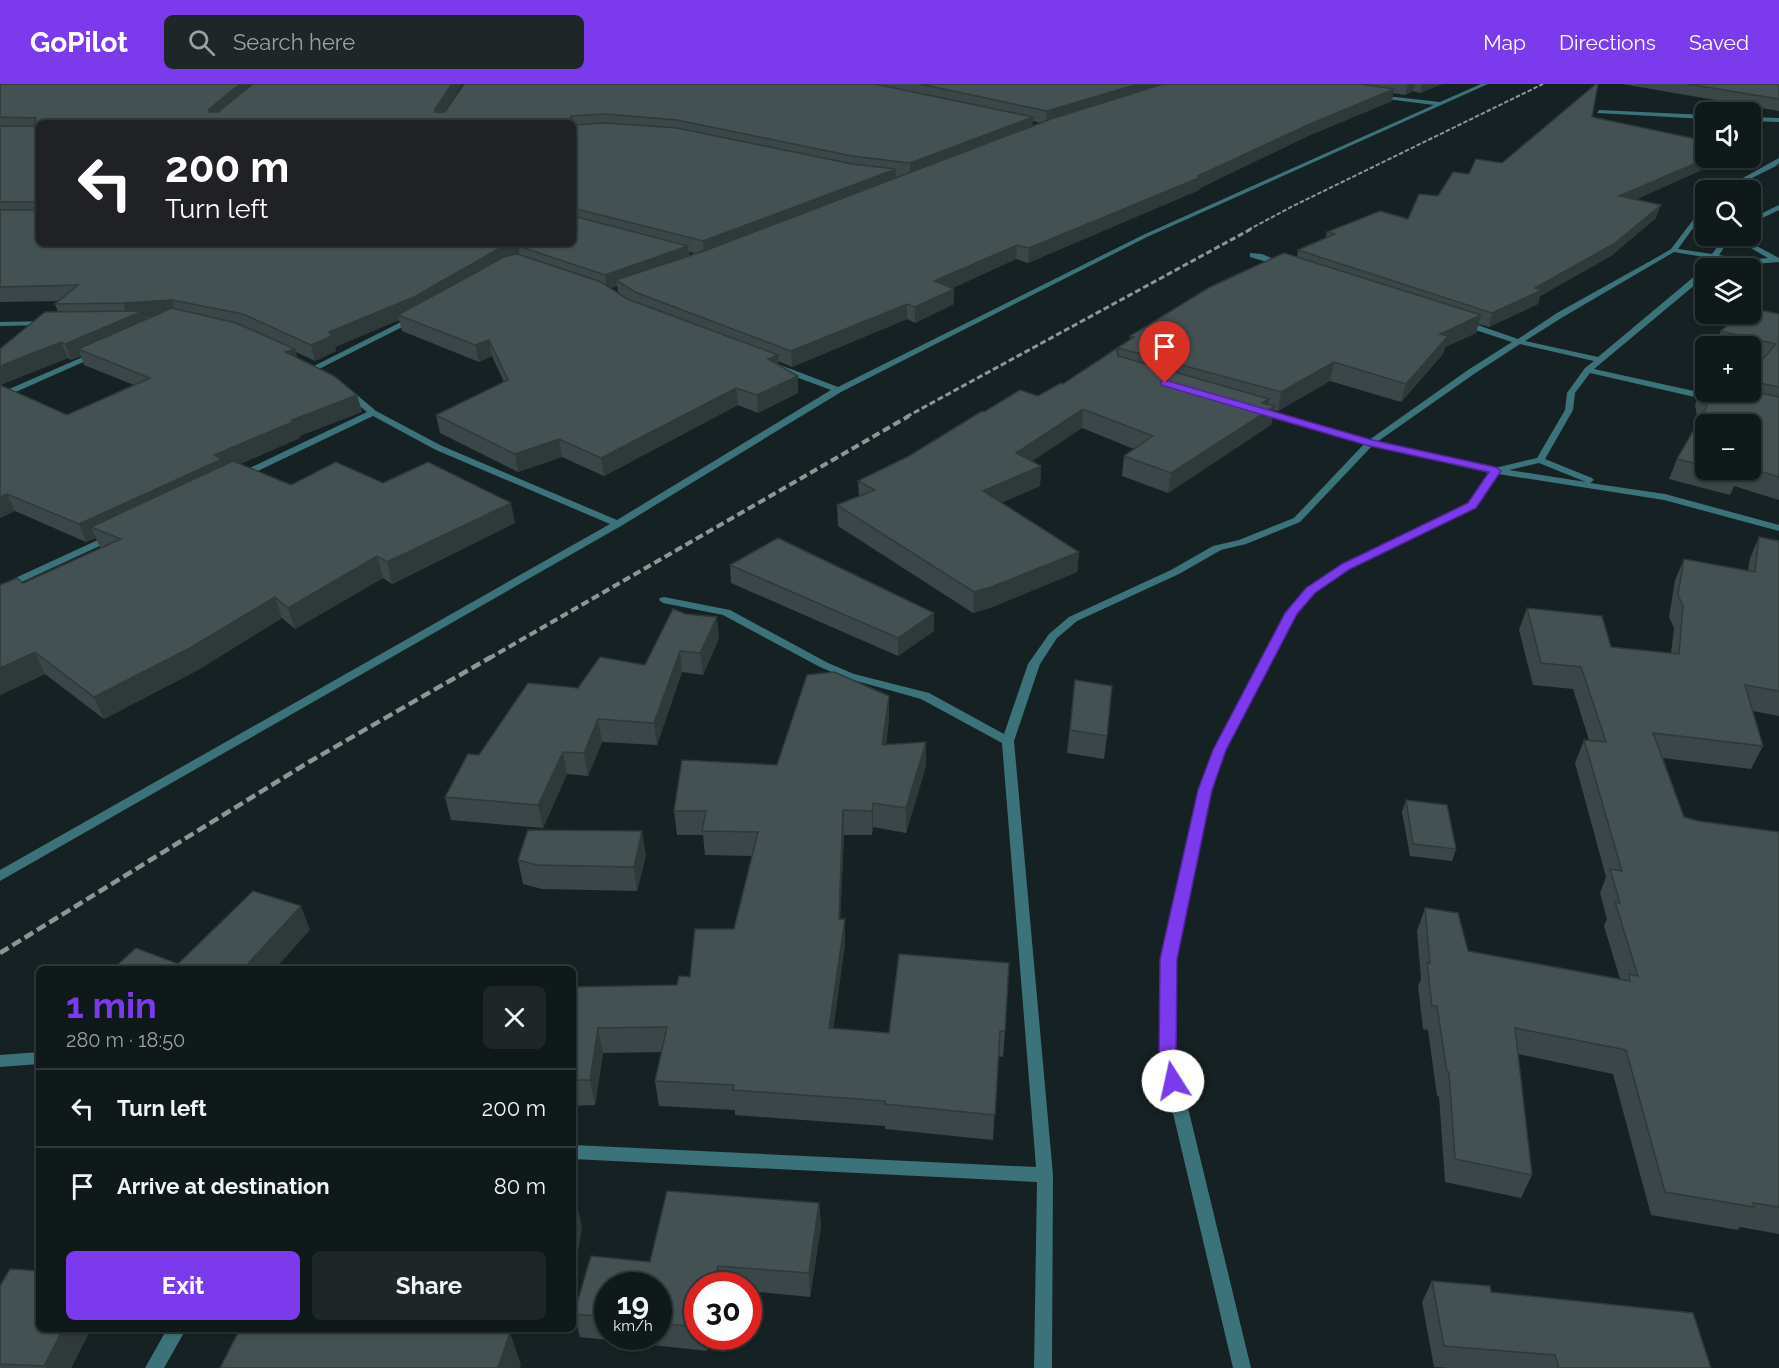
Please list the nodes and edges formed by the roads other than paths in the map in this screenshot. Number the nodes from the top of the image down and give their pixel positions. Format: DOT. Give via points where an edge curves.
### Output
graph roads {
  1 [pos="1485,84"];
  2 [pos="1366,94"];
  3 [pos="1443,104"];
  4 [pos="1599,112"];
  5 [pos="1695,116"];
  6 [pos="1761,119"];
  7 [pos="1779,120"];
  8 [pos="1779,160"];
  9 [pos="1744,180"];
  10 [pos="1779,207"];
  11 [pos="1761,216"];
  12 [pos="1695,220"];
  13 [pos="1722,246"];
  14 [pos="1752,246"];
  15 [pos="1673,250"];
  16 [pos="1259,256"];
  17 [pos="1715,256"];
  18 [pos="1726,258"];
  19 [pos="1778,260"];
  20 [pos="1761,262"];
  21 [pos="1296,269"];
  22 [pos="1695,281"];
  23 [pos="421,316"];
  24 [pos="1456,321"];
  25 [pos="57,323"];
  26 [pos="0,324"];
  27 [pos="1520,342"];
  28 [pos="103,352"];
  29 [pos="1600,360"];
  30 [pos="763,361"];
  31 [pos="307,363"];
  32 [pos="316,368"];
  33 [pos="1588,370"];
  34 [pos="325,374"];
  35 [pos="341,387"];
  36 [pos="838,390"];
  37 [pos="1695,394"];
  38 [pos="0,396"];
  39 [pos="1254,409"];
  40 [pos="374,413"];
  41 [pos="1370,443"];
  42 [pos="1540,460"];
  43 [pos="1495,471"];
  44 [pos="225,483"];
  45 [pos="1610,489"];
  46 [pos="618,524"];
  47 [pos="1779,528"];
  48 [pos="120,533"];
  49 [pos="0,589"];
  50 [pos="667,601"];
  51 [pos="1008,741"];
  52 [pos="0,876"];
  53 [pos="36,1058"];
  54 [pos="0,1061"];
  55 [pos="576,1152"];
  56 [pos="1045,1175"];
  57 [pos="175,1332"];
  58 [pos="154,1368"];
  59 [pos="1043,1368"];
  60 [pos="1242,1368"];
  1 -- 3 [label="street"];
  2 -- 3 [label="street"];
  3 -- 36 [label="street" via="1145,236"];
  4 -- 5 [label="street"];
  6 -- 7 [label="street"];
  8 -- 9 [label="street"];
  10 -- 11 [label="street"];
  12 -- 15 [label="street"];
  13 -- 17 [label="street"];
  14 -- 19 [label="street"];
  15 -- 17 [label="street"];
  15 -- 27 [label="street"];
  16 -- 21 [label="street" via="1253,255"];
  17 -- 18 [label="street"];
  19 -- 20 [label="street"];
  22 -- 29 [label="street"];
  23 -- 32 [label="street"];
  24 -- 27 [label="street"];
  25 -- 26 [label="street"];
  27 -- 29 [label="street"];
  27 -- 41 [label="street"];
  28 -- 38 [label="street"];
  29 -- 33 [label="street"];
  30 -- 36 [label="street"];
  31 -- 32 [label="street"];
  32 -- 34 [label="street"];
  33 -- 37 [label="street"];
  33 -- 42 [label="street" via="1571,393 1569,410"];
  35 -- 40 [label="street"];
  36 -- 46 [label="street"];
  39 -- 41 [label="street"];
  40 -- 44 [label="street"];
  40 -- 46 [label="street" via="439,448"];
  41 -- 43 [label="street"];
  41 -- 51 [label="street" via="1297,520 1217,548 1073,619 1053,636 1034,664"];
  42 -- 43 [label="street"];
  42 -- 45 [label="street"];
  43 -- 45 [label="street"];
  43 -- 60 [label="street" via="1472,505 1365,556 1310,590 1291,613 1220,750 1205,790 1168,959 1168,1058"];
  45 -- 47 [label="street" via="1665,497"];
  46 -- 52 [label="street"];
  48 -- 49 [label="street"];
  50 -- 51 [label="street" via="664,600 726,612 824,665 925,696"];
  51 -- 56 [label="street"];
  53 -- 54 [label="street"];
  55 -- 56 [label="street"];
  56 -- 59 [label="street"];
  57 -- 58 [label="street"];
}
